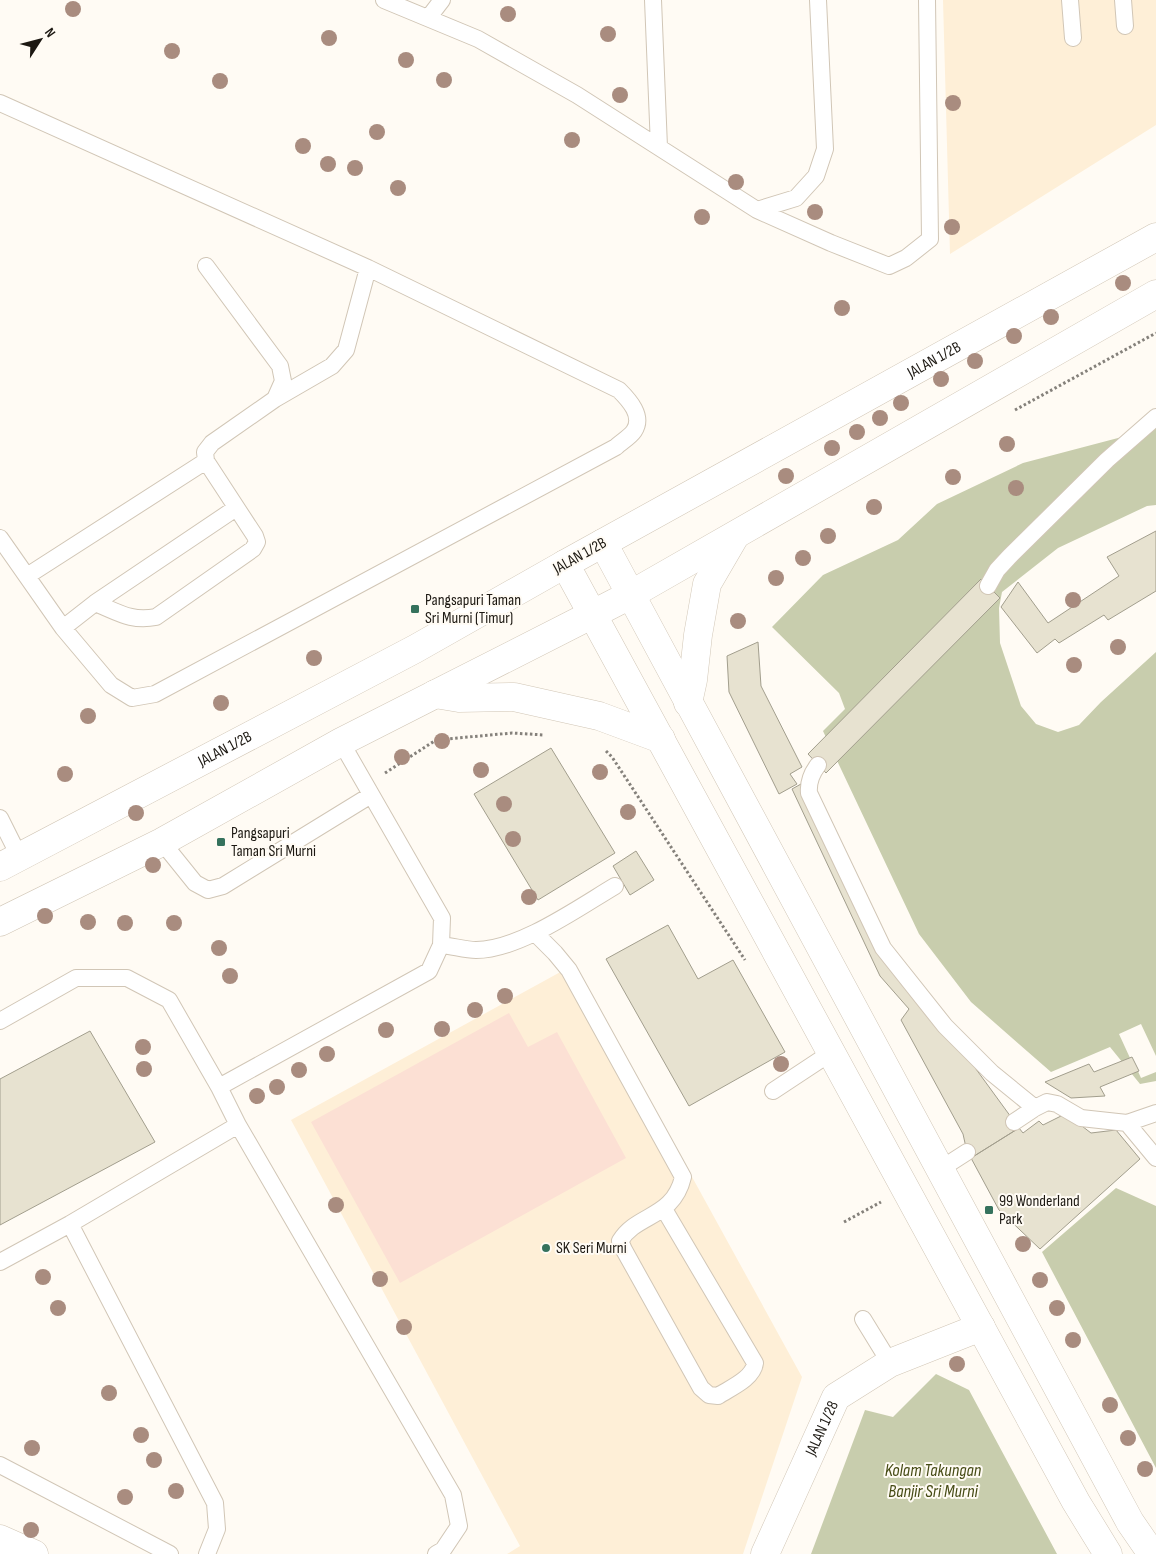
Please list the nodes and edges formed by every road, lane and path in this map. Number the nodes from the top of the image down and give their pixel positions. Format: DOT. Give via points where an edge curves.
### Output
graph roads {
  1 [pos="384,0"];
  2 [pos="442,0"];
  3 [pos="653,0"];
  4 [pos="818,0"];
  5 [pos="927,0"];
  6 [pos="1070,0"];
  7 [pos="1123,0"];
  8 [pos="429,17"];
  9 [pos="1125,26"];
  10 [pos="1073,38"];
  11 [pos="0,103"];
  12 [pos="658,147"];
  13 [pos="757,210"];
  14 [pos="1156,237"];
  15 [pos="206,266"];
  16 [pos="368,268"];
  17 [pos="1156,294"];
  18 [pos="1156,333"];
  19 [pos="275,399"];
  20 [pos="1008,414"];
  21 [pos="1156,418"];
  22 [pos="206,461"];
  23 [pos="236,508"];
  24 [pos="735,535"];
  25 [pos="0,538"];
  26 [pos="603,543"];
  27 [pos="565,564"];
  28 [pos="26,576"];
  29 [pos="988,586"];
  30 [pos="630,595"];
  31 [pos="95,603"];
  32 [pos="593,614"];
  33 [pos="63,628"];
  34 [pos="435,694"];
  35 [pos="688,703"];
  36 [pos="550,736"];
  37 [pos="661,739"];
  38 [pos="341,742"];
  39 [pos="602,746"];
  40 [pos="818,765"];
  41 [pos="368,790"];
  42 [pos="0,818"];
  43 [pos="162,842"];
  44 [pos="9,862"];
  45 [pos="615,886"];
  46 [pos="0,922"];
  47 [pos="535,933"];
  48 [pos="441,945"];
  49 [pos="749,965"];
  50 [pos="0,1021"];
  51 [pos="832,1052"];
  52 [pos="219,1087"];
  53 [pos="773,1092"];
  54 [pos="1035,1108"];
  55 [pos="1156,1113"];
  56 [pos="1014,1122"];
  57 [pos="1127,1123"];
  58 [pos="238,1125"];
  59 [pos="967,1152"];
  60 [pos="1156,1158"];
  61 [pos="939,1170"];
  62 [pos="905,1188"];
  63 [pos="664,1209"];
  64 [pos="844,1222"];
  65 [pos="70,1224"];
  66 [pos="0,1262"];
  67 [pos="864,1319"];
  68 [pos="981,1327"];
  69 [pos="890,1363"];
  70 [pos="0,1465"];
  71 [pos="0,1539"];
  72 [pos="34,1554"];
  73 [pos="170,1554"];
  74 [pos="207,1554"];
  75 [pos="436,1554"];
  76 [pos="765,1554"];
  77 [pos="1108,1554"];
  78 [pos="1152,1554"];
  1 -- 8 [label="lane"];
  2 -- 8 [label="lane"];
  3 -- 12 [label="lane"];
  4 -- 13 [label="lane" via="825,149 816,176 796,198"];
  5 -- 13 [label="lane" via="930,239 906,258 889,266"];
  6 -- 10 [label="lane"];
  7 -- 9 [label="lane"];
  8 -- 12 [label="lane" via="478,39 577,95"];
  11 -- 16 [label="lane"];
  12 -- 13 [label="lane"];
  14 -- 26 [label="street, JALAN 1/2B"];
  15 -- 19 [label="lane" via="280,366 283,381"];
  16 -- 19 [label="lane" via="346,350 332,366"];
  16 -- 33 [label="lane" via="619,390 634,406 634,430 616,447 154,694 132,698 111,685"];
  17 -- 24 [label="street"];
  18 -- 20 [label="path"];
  19 -- 22 [label="lane" via="212,443 205,452"];
  21 -- 29 [label="lane" via="1107,460 1009,557"];
  22 -- 23 [label="lane"];
  22 -- 28 [label="lane"];
  23 -- 31 [label="lane"];
  23 -- 31 [label="lane" via="255,536 257,542 253,549 156,617 132,618"];
  24 -- 30 [label="street"];
  24 -- 35 [label="street" via="707,584"];
  25 -- 28 [label="lane"];
  26 -- 27 [label="street, JALAN 1/2B"];
  26 -- 30 [label="street"];
  27 -- 32 [label="street"];
  27 -- 44 [label="street, JALAN 1/2B" via="415,649"];
  28 -- 33 [label="lane"];
  30 -- 32 [label="street"];
  30 -- 35 [label="street"];
  31 -- 33 [label="lane"];
  32 -- 34 [label="street"];
  32 -- 37 [label="street"];
  34 -- 37 [label="street" via="459,698 514,697 598,716"];
  34 -- 38 [label="street"];
  35 -- 61 [label="street"];
  36 -- 41 [label="path" via="512,733 436,740"];
  37 -- 51 [label="street"];
  38 -- 41 [label="lane"];
  38 -- 43 [label="street"];
  39 -- 49 [label="path"];
  40 -- 54 [label="lane" via="812,772 809,793 883,948 945,1026 992,1073"];
  41 -- 43 [label="lane" via="223,886 208,890 195,883"];
  41 -- 48 [label="lane" via="442,918"];
  42 -- 44 [label="lane"];
  43 -- 46 [label="street"];
  45 -- 47 [label="lane"];
  47 -- 48 [label="lane" via="493,948 475,950"];
  47 -- 63 [label="lane" via="569,970 682,1177 680,1187"];
  48 -- 52 [label="lane" via="429,971"];
  50 -- 52 [label="lane" via="76,978 127,978 168,1000"];
  51 -- 53 [label="lane"];
  51 -- 62 [label="street"];
  52 -- 58 [label="lane"];
  54 -- 56 [label="lane"];
  54 -- 57 [label="lane" via="1047,1102 1081,1118"];
  55 -- 57 [label="lane"];
  57 -- 60 [label="lane"];
  58 -- 65 [label="lane"];
  58 -- 75 [label="lane" via="453,1495 459,1526 443,1550"];
  59 -- 61 [label="lane"];
  61 -- 78 [label="street" via="1130,1522"];
  62 -- 64 [label="path"];
  62 -- 68 [label="street"];
  63 -- 63 [label="lane" via="755,1364 750,1375 718,1396 709,1395 701,1388 620,1240 626,1232"];
  65 -- 66 [label="lane"];
  65 -- 74 [label="lane" via="215,1503 217,1529"];
  67 -- 69 [label="lane"];
  68 -- 69 [label="street, JALAN 1/28"];
  68 -- 77 [label="street" via="1076,1502"];
  69 -- 76 [label="street, JALAN 1/28" via="836,1398"];
  70 -- 73 [label="lane"];
  71 -- 72 [label="street"];
}
